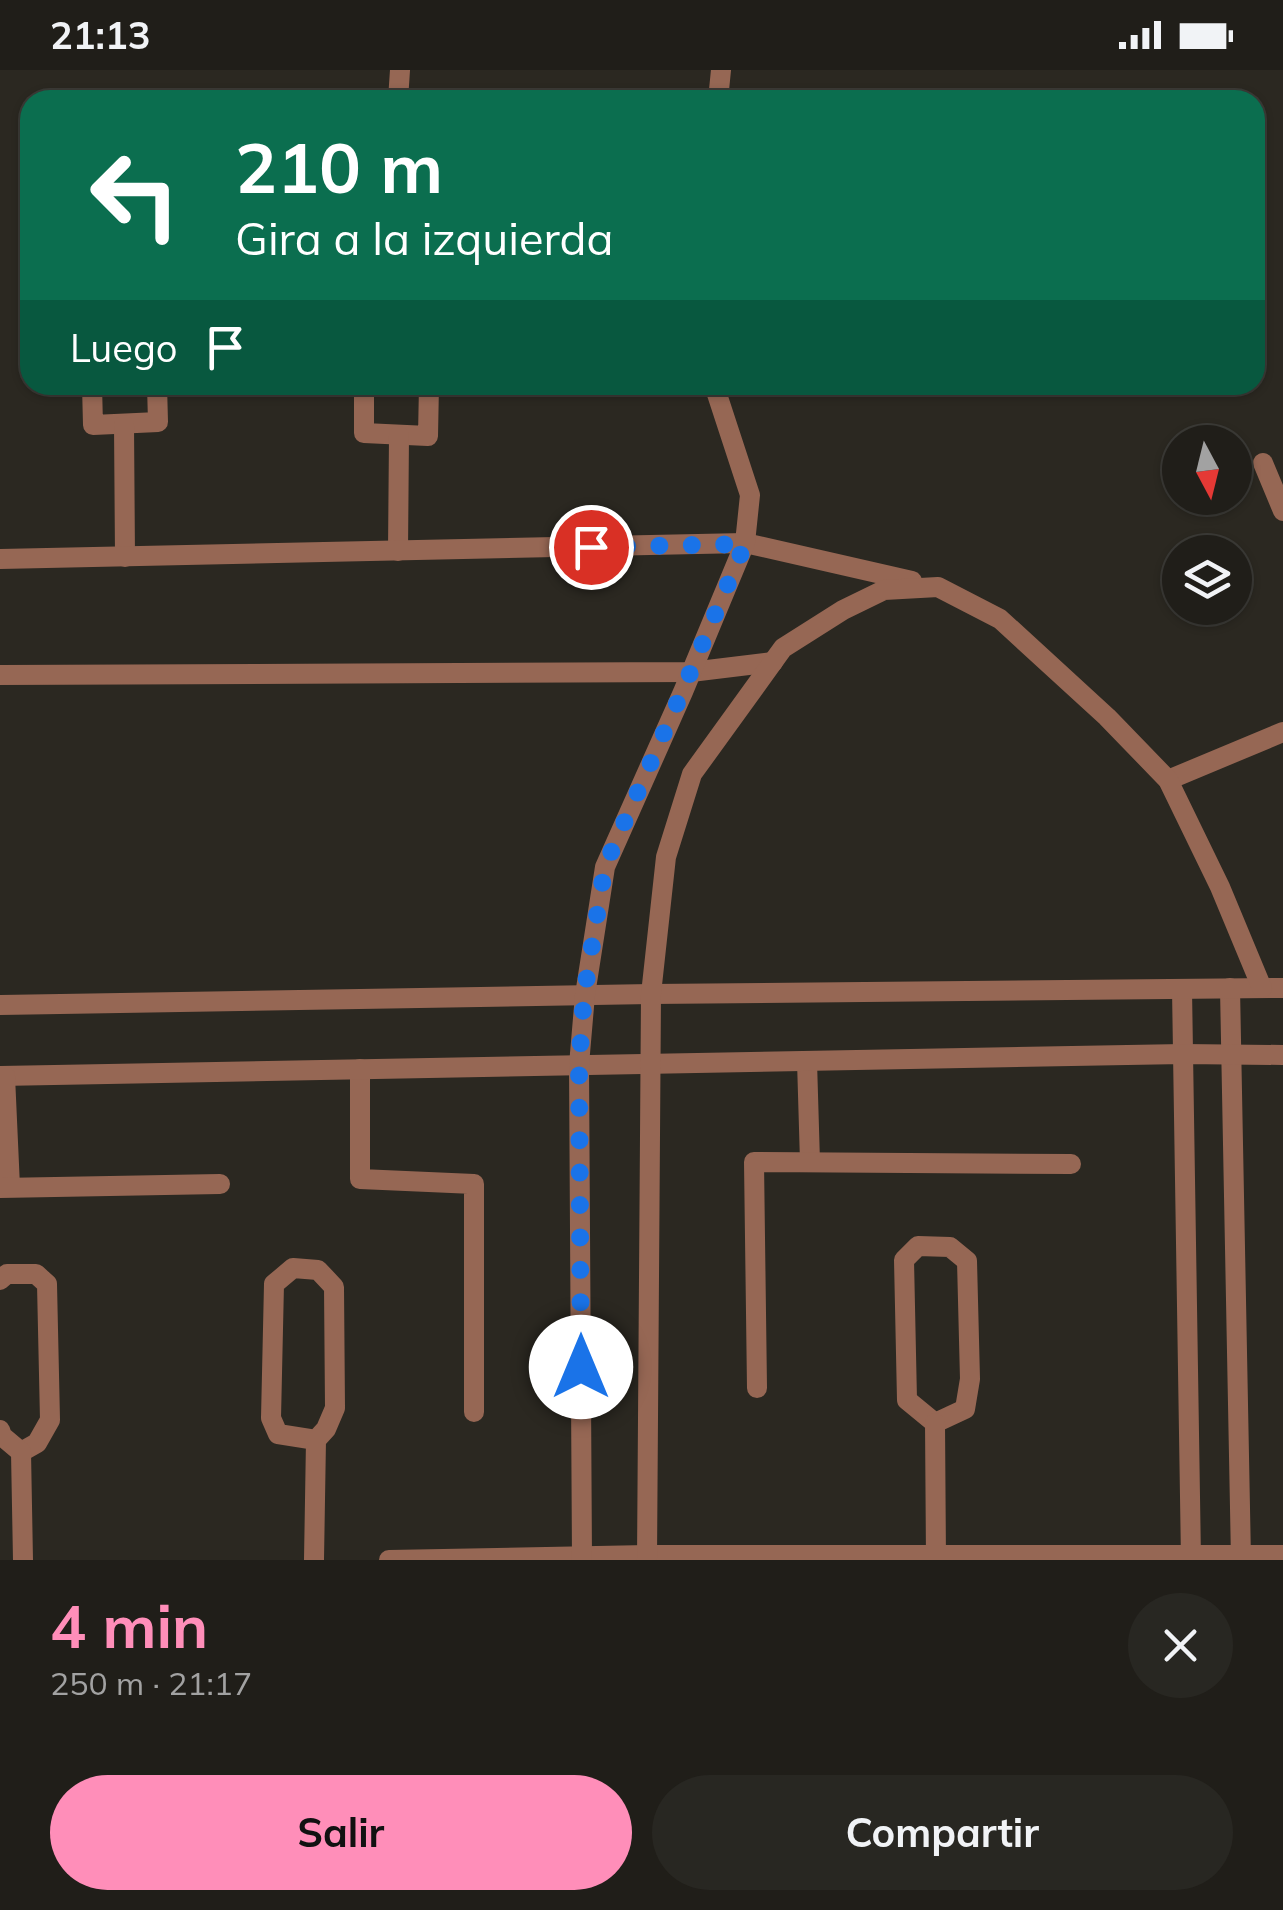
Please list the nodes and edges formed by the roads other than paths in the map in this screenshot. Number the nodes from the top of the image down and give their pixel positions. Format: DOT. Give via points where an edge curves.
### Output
graph roads {
  1 [pos="92,395"];
  2 [pos="157,395"];
  3 [pos="364,395"];
  4 [pos="429,395"];
  5 [pos="717,395"];
  6 [pos="124,425"];
  7 [pos="399,436"];
  8 [pos="1263,463"];
  9 [pos="1283,511"];
  10 [pos="745,544"];
  11 [pos="398,551"];
  12 [pos="125,556"];
  13 [pos="0,559"];
  14 [pos="938,587"];
  15 [pos="773,662"];
  16 [pos="691,672"];
  17 [pos="0,675"];
  18 [pos="1283,732"];
  19 [pos="1168,780"];
  20 [pos="1230,988"];
  21 [pos="1272,988"];
  22 [pos="1182,989"];
  23 [pos="651,994"];
  24 [pos="584,995"];
  25 [pos="0,1005"];
  26 [pos="1183,1054"];
  27 [pos="1231,1055"];
  28 [pos="1283,1055"];
  29 [pos="807,1061"];
  30 [pos="650,1064"];
  31 [pos="579,1065"];
  32 [pos="360,1069"];
  33 [pos="2,1076"];
  34 [pos="810,1162"];
  35 [pos="1071,1164"];
  36 [pos="220,1184"];
  37 [pos="5,1188"];
  38 [pos="0,1280"];
  39 [pos="757,1388"];
  40 [pos="474,1412"];
  41 [pos="935,1424"];
  42 [pos="0,1430"];
  43 [pos="316,1440"];
  44 [pos="21,1452"];
  45 [pos="1283,1555"];
  46 [pos="582,1558"];
  47 [pos="647,1558"];
  48 [pos="936,1558"];
  49 [pos="1191,1558"];
  50 [pos="1242,1558"];
  51 [pos="23,1560"];
  52 [pos="314,1560"];
  53 [pos="390,1560"];
  1 -- 6 [label="street" via="93,425"];
  2 -- 6 [label="street" via="158,422"];
  3 -- 7 [label="street" via="364,433"];
  4 -- 7 [label="street" via="428,436"];
  5 -- 10 [label="street" via="750,494"];
  6 -- 12 [label="street"];
  7 -- 11 [label="street"];
  8 -- 9 [label="street"];
  10 -- 11 [label="street"];
  10 -- 14 [label="street"];
  10 -- 16 [label="street"];
  11 -- 12 [label="street"];
  12 -- 13 [label="street"];
  14 -- 15 [label="street" via="884,590 782,648"];
  14 -- 19 [label="street" via="1000,618"];
  15 -- 16 [label="street"];
  15 -- 23 [label="street" via="692,774 666,857"];
  16 -- 17 [label="street"];
  16 -- 24 [label="street" via="605,866"];
  18 -- 19 [label="street"];
  19 -- 21 [label="street"];
  20 -- 21 [label="street"];
  20 -- 22 [label="street"];
  20 -- 27 [label="street"];
  22 -- 23 [label="street"];
  22 -- 26 [label="street"];
  23 -- 24 [label="street"];
  23 -- 30 [label="street"];
  24 -- 25 [label="street"];
  24 -- 31 [label="street"];
  26 -- 27 [label="street"];
  26 -- 29 [label="street"];
  26 -- 49 [label="street"];
  27 -- 28 [label="street"];
  27 -- 50 [label="street"];
  29 -- 30 [label="street"];
  29 -- 34 [label="street"];
  30 -- 31 [label="street"];
  30 -- 47 [label="street"];
  31 -- 32 [label="street"];
  31 -- 46 [label="street"];
  32 -- 33 [label="street"];
  32 -- 40 [label="street" via="360,1179 474,1184"];
  33 -- 37 [label="street"];
  34 -- 35 [label="street"];
  34 -- 39 [label="street" via="754,1162"];
  36 -- 37 [label="street"];
  38 -- 44 [label="street" via="36,1274 47,1284 50,1420 38,1443"];
  41 -- 41 [label="street" via="964,1409 968,1394 967,1261 950,1247 918,1246 904,1260 907,1400"];
  41 -- 48 [label="street"];
  42 -- 44 [label="street"];
  43 -- 43 [label="street" via="335,1408 334,1287 318,1270 293,1268 274,1284 270,1418 278,1434"];
  43 -- 52 [label="street"];
  44 -- 51 [label="street"];
  45 -- 50 [label="street"];
  46 -- 47 [label="street"];
  46 -- 53 [label="street"];
  47 -- 48 [label="street"];
  48 -- 49 [label="street"];
  49 -- 50 [label="street"];
}
